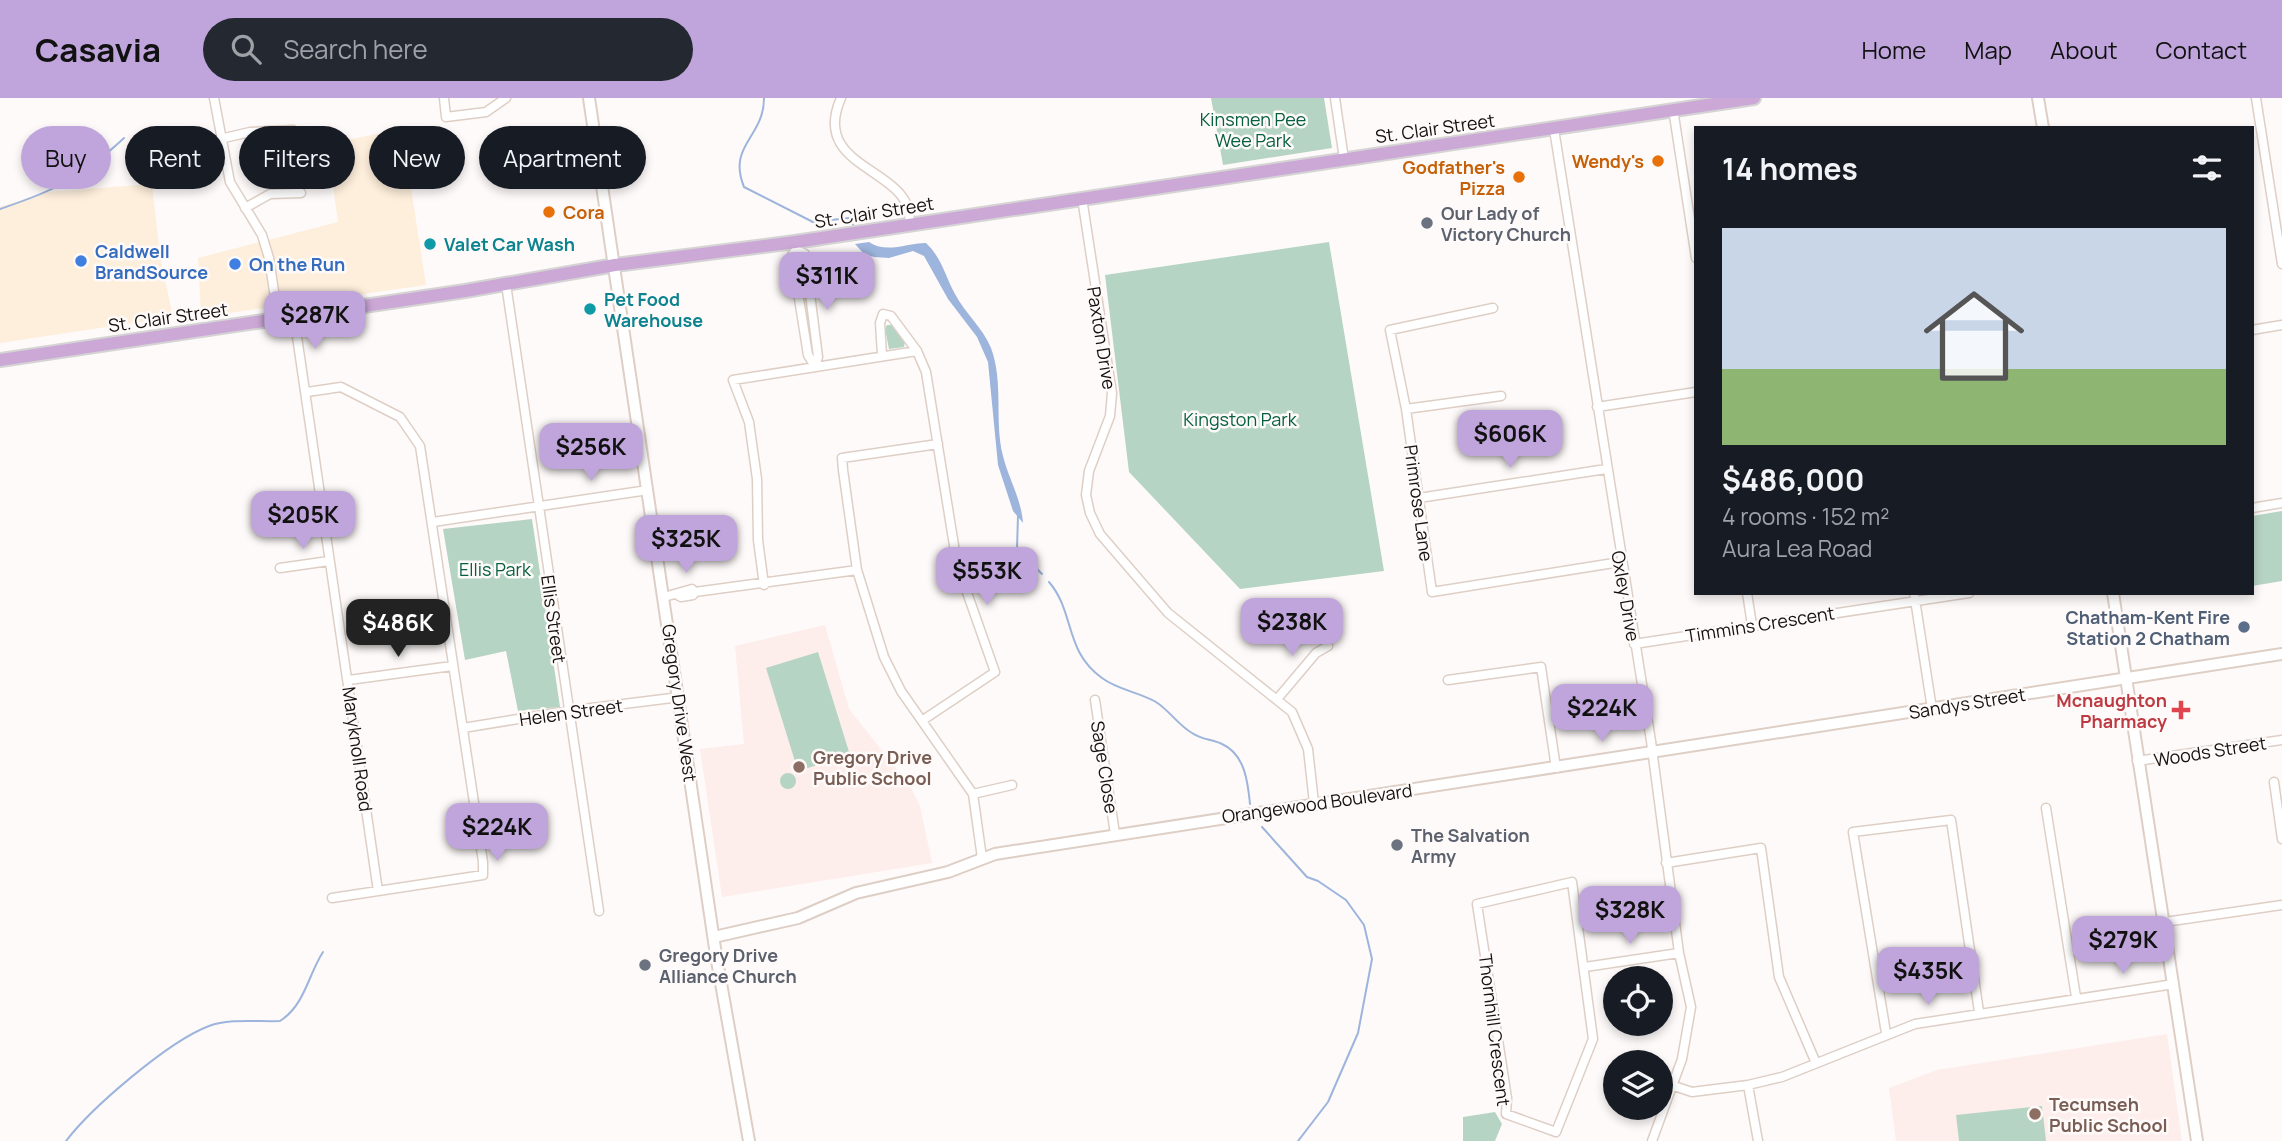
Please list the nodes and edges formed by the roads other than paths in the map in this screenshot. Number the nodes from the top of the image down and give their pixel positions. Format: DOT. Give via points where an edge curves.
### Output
graph roads {
  1 [pos="214,98"];
  2 [pos="443,98"];
  3 [pos="506,98"];
  4 [pos="589,98"];
  5 [pos="841,98"];
  6 [pos="1335,98"];
  7 [pos="1754,98"];
  8 [pos="2038,98"];
  9 [pos="2256,98"];
  10 [pos="1673,109"];
  11 [pos="218,126"];
  12 [pos="2043,126"];
  13 [pos="1554,129"];
  14 [pos="1344,159"];
  15 [pos="225,160"];
  16 [pos="301,192"];
  17 [pos="1082,198"];
  18 [pos="245,208"];
  19 [pos="909,225"];
  20 [pos="1694,245"];
  21 [pos="796,246"];
  22 [pos="2282,264"];
  23 [pos="615,265"];
  24 [pos="506,284"];
  25 [pos="1493,308"];
  26 [pos="294,316"];
  27 [pos="278,318"];
  28 [pos="2282,325"];
  29 [pos="2254,330"];
  30 [pos="917,351"];
  31 [pos="882,355"];
  32 [pos="0,360"];
  33 [pos="815,366"];
  34 [pos="307,391"];
  35 [pos="1694,392"];
  36 [pos="1501,396"];
  37 [pos="1597,407"];
  38 [pos="1406,409"];
  39 [pos="938,444"];
  40 [pos="1606,469"];
  41 [pos="648,490"];
  42 [pos="1419,498"];
  43 [pos="2282,503"];
  44 [pos="538,505"];
  45 [pos="2254,508"];
  46 [pos="433,522"];
  47 [pos="329,561"];
  48 [pos="1620,562"];
  49 [pos="280,568"];
  50 [pos="857,570"];
  51 [pos="764,584"];
  52 [pos="1747,595"];
  53 [pos="1942,595"];
  54 [pos="2113,595"];
  55 [pos="664,597"];
  56 [pos="1915,597"];
  57 [pos="1752,625"];
  58 [pos="1634,644"];
  59 [pos="1328,646"];
  60 [pos="2282,654"];
  61 [pos="452,666"];
  62 [pos="2124,678"];
  63 [pos="349,680"];
  64 [pos="1448,680"];
  65 [pos="680,697"];
  66 [pos="1278,698"];
  67 [pos="1095,700"];
  68 [pos="1932,709"];
  69 [pos="567,711"];
  70 [pos="923,720"];
  71 [pos="463,728"];
  72 [pos="2282,740"];
  73 [pos="1653,752"];
  74 [pos="2137,761"];
  75 [pos="1556,768"];
  76 [pos="2274,782"];
  77 [pos="1012,785"];
  78 [pos="973,794"];
  79 [pos="1314,803"];
  80 [pos="2046,808"];
  81 [pos="1115,834"];
  82 [pos="2282,839"];
  83 [pos="982,858"];
  84 [pos="1666,863"];
  85 [pos="378,891"];
  86 [pos="332,898"];
  87 [pos="2282,905"];
  88 [pos="599,911"];
  89 [pos="2165,922"];
  90 [pos="714,937"];
  91 [pos="1679,953"];
  92 [pos="1584,967"];
  93 [pos="2174,984"];
  94 [pos="2076,997"];
  95 [pos="1979,1012"];
  96 [pos="1886,1034"];
  97 [pos="1816,1063"];
  98 [pos="1748,1085"];
  99 [pos="1674,1086"];
  100 [pos="749,1141"];
  101 [pos="1651,1141"];
  102 [pos="1758,1141"];
  103 [pos="2197,1141"];
  1 -- 11 [label="street"];
  2 -- 3 [label="street" via="446,117 486,112"];
  4 -- 23 [label="street, Gregory Drive West"];
  5 -- 19 [label="street" via="835,123 838,140 848,154 903,197 911,211"];
  6 -- 14 [label="street"];
  7 -- 10 [label="main road, St. Clair Street"];
  8 -- 12 [label="street"];
  9 -- 22 [label="street"];
  10 -- 13 [label="main road, St. Clair Street"];
  10 -- 20 [label="street"];
  13 -- 14 [label="main road, St. Clair Street"];
  13 -- 37 [label="street, Oxley Drive"];
  14 -- 17 [label="main road, St. Clair Street"];
  15 -- 18 [label="street" via="230,182"];
  16 -- 18 [label="street" via="270,194"];
  17 -- 19 [label="main road, St. Clair Street"];
  17 -- 66 [label="street, Paxton Drive" via="1112,393 1110,416 1089,471 1086,495 1090,513 1110,549 1152,597"];
  18 -- 27 [label="street" via="262,235 269,258"];
  19 -- 21 [label="main road, St. Clair Street"];
  21 -- 23 [label="main road, St. Clair Street"];
  21 -- 33 [label="street" via="792,255 808,355"];
  21 -- 33 [label="street" via="805,254 818,357"];
  23 -- 24 [label="main road, St. Clair Street"];
  23 -- 41 [label="street, Gregory Drive West"];
  24 -- 26 [label="main road, St. Clair Street"];
  24 -- 44 [label="street, Ellis Street"];
  25 -- 38 [label="street, Primrose Lane" via="1390,331"];
  26 -- 27 [label="main road, St. Clair Street"];
  26 -- 34 [label="street, Maryknoll Road"];
  27 -- 32 [label="main road, St. Clair Street"];
  28 -- 29 [label="street"];
  30 -- 31 [label="street"];
  30 -- 31 [label="street" via="891,316 883,314"];
  30 -- 39 [label="street" via="926,372"];
  31 -- 33 [label="street"];
  33 -- 51 [label="street" via="733,380 748,422 757,479"];
  34 -- 46 [label="street" via="341,387 400,417 420,446"];
  34 -- 47 [label="street, Maryknoll Road"];
  35 -- 37 [label="street"];
  36 -- 38 [label="street"];
  37 -- 40 [label="street, Oxley Drive"];
  38 -- 42 [label="street, Primrose Lane"];
  39 -- 50 [label="street" via="842,458"];
  39 -- 70 [label="street" via="957,564 995,672"];
  40 -- 42 [label="street"];
  40 -- 48 [label="street, Oxley Drive"];
  41 -- 44 [label="street"];
  41 -- 55 [label="street, Gregory Drive West"];
  42 -- 48 [label="street, Primrose Lane" via="1432,592"];
  43 -- 45 [label="street"];
  44 -- 46 [label="street"];
  44 -- 69 [label="street, Ellis Street"];
  46 -- 61 [label="street"];
  47 -- 49 [label="street"];
  47 -- 63 [label="street, Maryknoll Road"];
  48 -- 58 [label="street, Oxley Drive"];
  50 -- 51 [label="street"];
  50 -- 70 [label="street" via="892,674"];
  51 -- 55 [label="street" via="692,589"];
  52 -- 57 [label="street"];
  53 -- 56 [label="street, Timmins Crescent"];
  54 -- 62 [label="street"];
  55 -- 65 [label="street, Gregory Drive West"];
  56 -- 57 [label="street, Timmins Crescent"];
  56 -- 68 [label="street"];
  57 -- 58 [label="street, Timmins Crescent"];
  58 -- 73 [label="street, Oxley Drive"];
  59 -- 66 [label="street" via="1316,653"];
  60 -- 62 [label="street, Sandys Street"];
  61 -- 63 [label="street"];
  61 -- 71 [label="street"];
  62 -- 68 [label="street, Sandys Street"];
  62 -- 74 [label="street"];
  63 -- 85 [label="street, Maryknoll Road"];
  64 -- 75 [label="street" via="1541,667"];
  65 -- 69 [label="street, Helen Street"];
  65 -- 90 [label="street, Gregory Drive West"];
  66 -- 79 [label="street, Paxton Drive" via="1292,712 1308,749"];
  67 -- 81 [label="street, Sage Close"];
  68 -- 73 [label="street, Sandys Street"];
  69 -- 71 [label="street, Helen Street"];
  69 -- 88 [label="street, Ellis Street"];
  70 -- 78 [label="street"];
  71 -- 85 [label="street" via="483,875"];
  72 -- 74 [label="street, Woods Street"];
  73 -- 75 [label="street, Orangewood Boulevard"];
  73 -- 84 [label="street, Oxley Drive"];
  74 -- 89 [label="street"];
  75 -- 79 [label="street, Orangewood Boulevard"];
  76 -- 82 [label="street"];
  77 -- 78 [label="street"];
  78 -- 83 [label="street"];
  79 -- 81 [label="street, Orangewood Boulevard"];
  80 -- 94 [label="street"];
  81 -- 83 [label="street, Orangewood Boulevard"];
  83 -- 90 [label="street, Orangewood Boulevard" via="948,872 856,893 798,918"];
  84 -- 91 [label="street, Oxley Drive"];
  84 -- 97 [label="street" via="1761,848 1779,977"];
  85 -- 86 [label="street"];
  87 -- 89 [label="street"];
  89 -- 93 [label="street"];
  90 -- 100 [label="street, Gregory Drive West"];
  91 -- 92 [label="street"];
  91 -- 99 [label="street, Oxley Drive" via="1691,1007 1689,1034"];
  92 -- 92 [label="street, Thornhill Crescent" via="1572,882 1476,904 1506,1114 1556,1132 1593,1040"];
  93 -- 94 [label="street"];
  93 -- 103 [label="street"];
  94 -- 95 [label="street"];
  95 -- 96 [label="street"];
  95 -- 96 [label="street" via="1951,820 1853,832"];
  96 -- 97 [label="street"];
  97 -- 98 [label="street"];
  98 -- 99 [label="street" via="1692,1091"];
  98 -- 102 [label="street"];
  99 -- 101 [label="street, Oxley Drive"];
}
